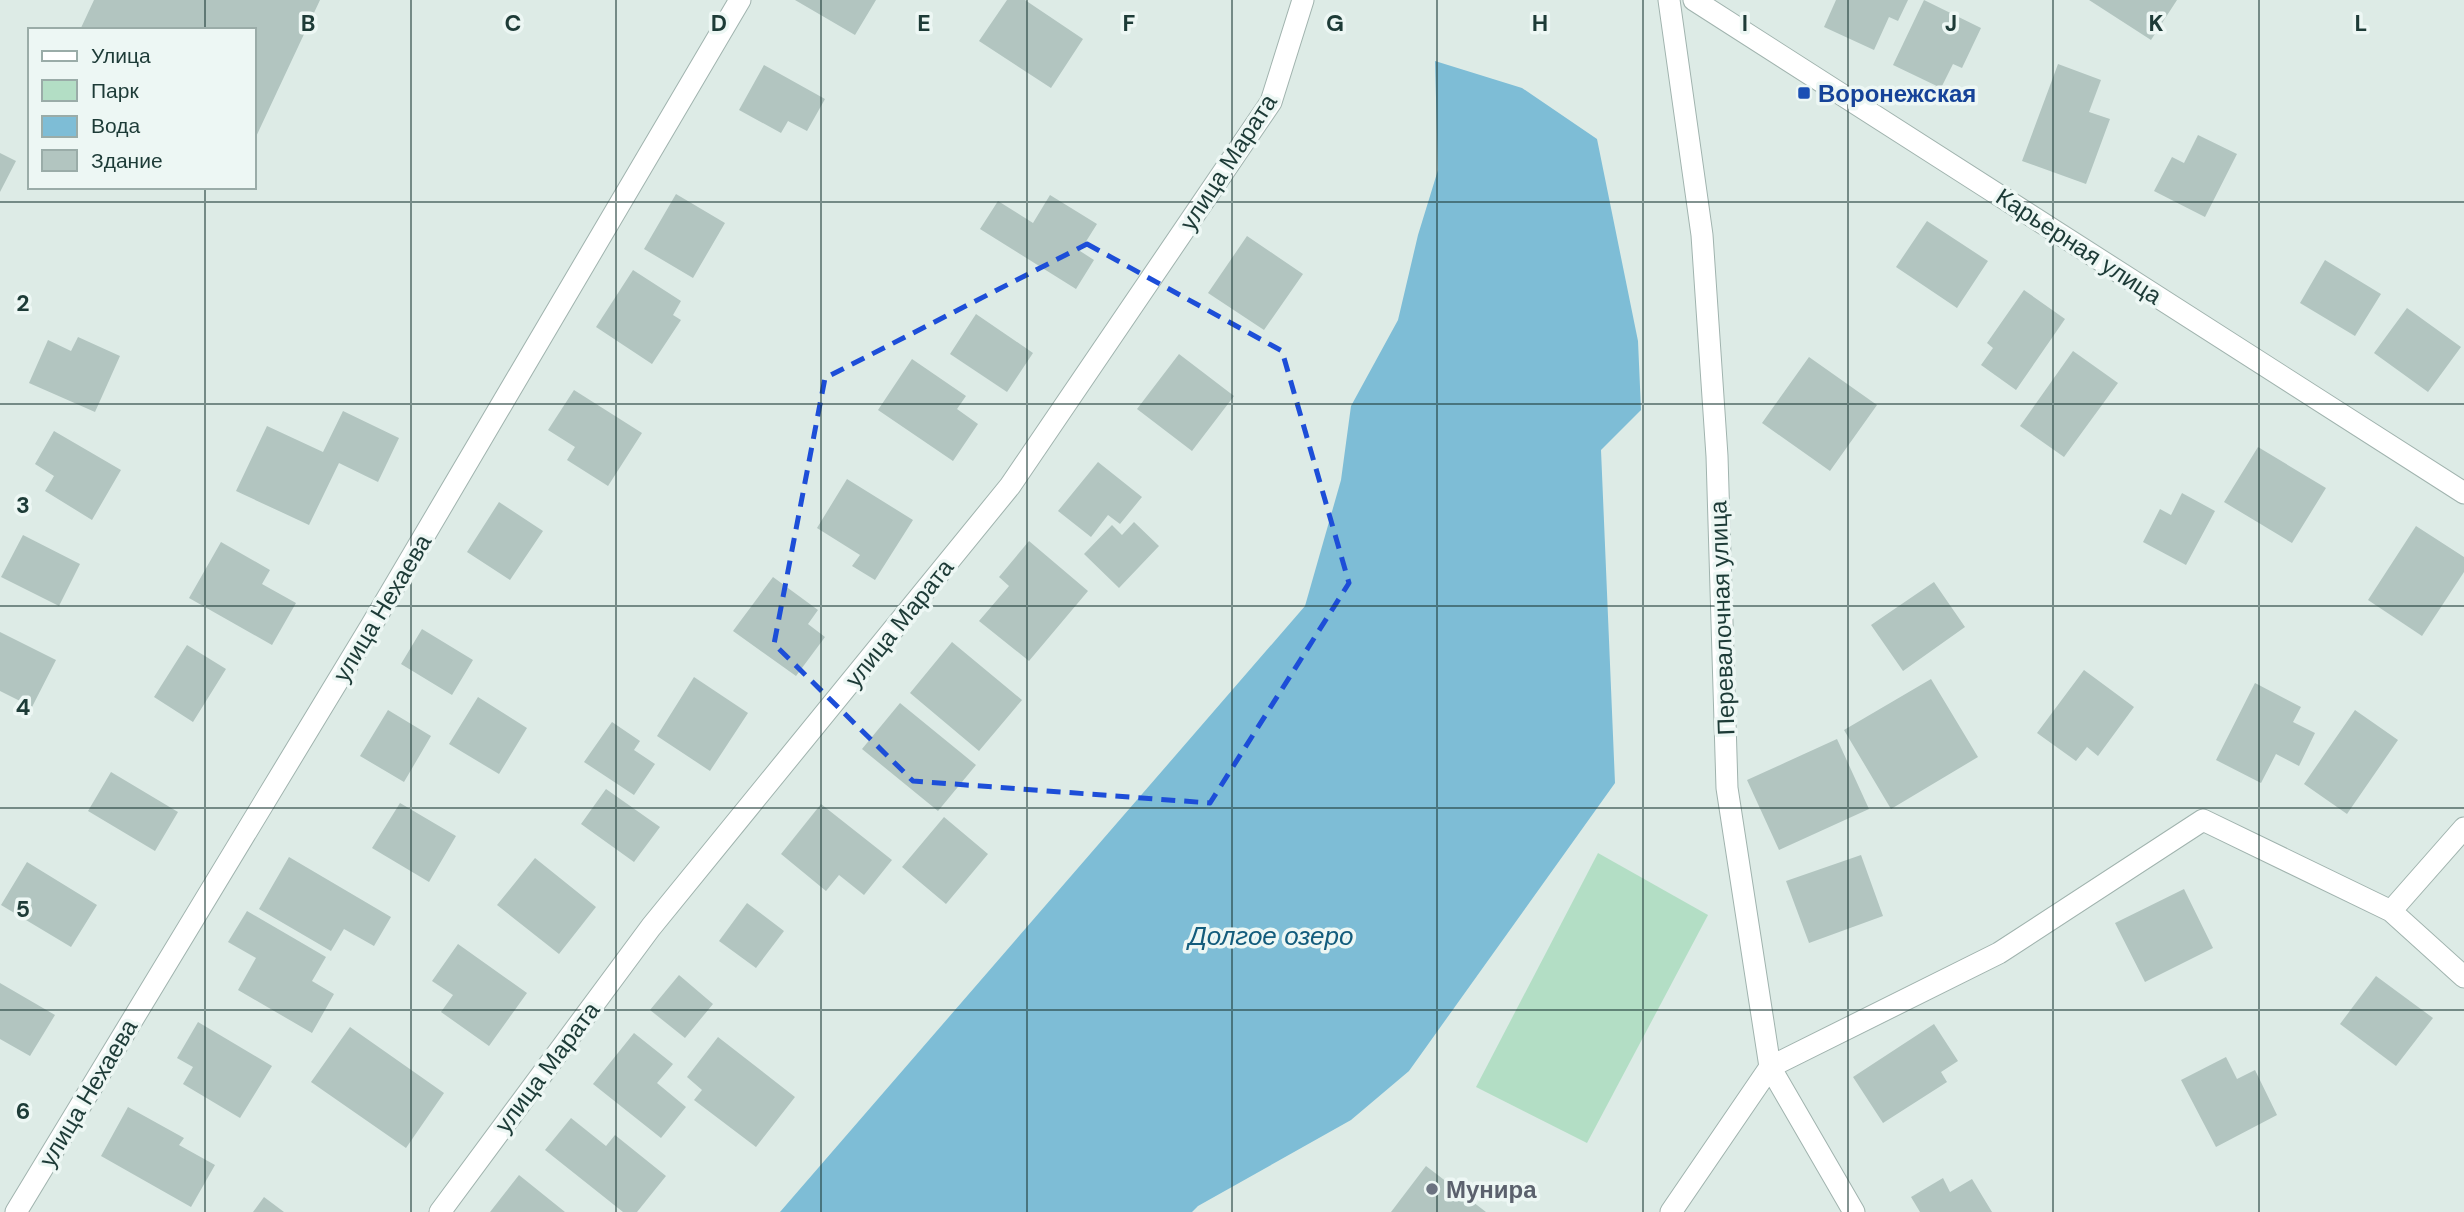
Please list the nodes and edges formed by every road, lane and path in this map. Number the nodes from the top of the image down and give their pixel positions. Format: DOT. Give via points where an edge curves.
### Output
graph roads {
  1 [pos="740,0"];
  2 [pos="1303,0"];
  3 [pos="1669,0"];
  4 [pos="1694,0"];
  5 [pos="2464,493"];
  6 [pos="2464,828"];
  7 [pos="2391,911"];
  8 [pos="2464,977"];
  9 [pos="1770,1067"];
  10 [pos="16,1212"];
  11 [pos="440,1212"];
  12 [pos="1671,1212"];
  13 [pos="1854,1212"];
  1 -- 10 [label="street, улица Нехаева" via="371,626"];
  2 -- 11 [label="street, улица Марата" via="1271,102 1010,486 651,927"];
  3 -- 9 [label="street, Перевалочная улица" via="1703,248 1717,456 1727,789"];
  4 -- 5 [label="street, Карьерная улица"];
  6 -- 7 [label="street"];
  7 -- 8 [label="street"];
  7 -- 9 [label="street" via="2203,820 1999,953"];
  9 -- 12 [label="street"];
  9 -- 13 [label="street, Перевалочная улица"];
}
